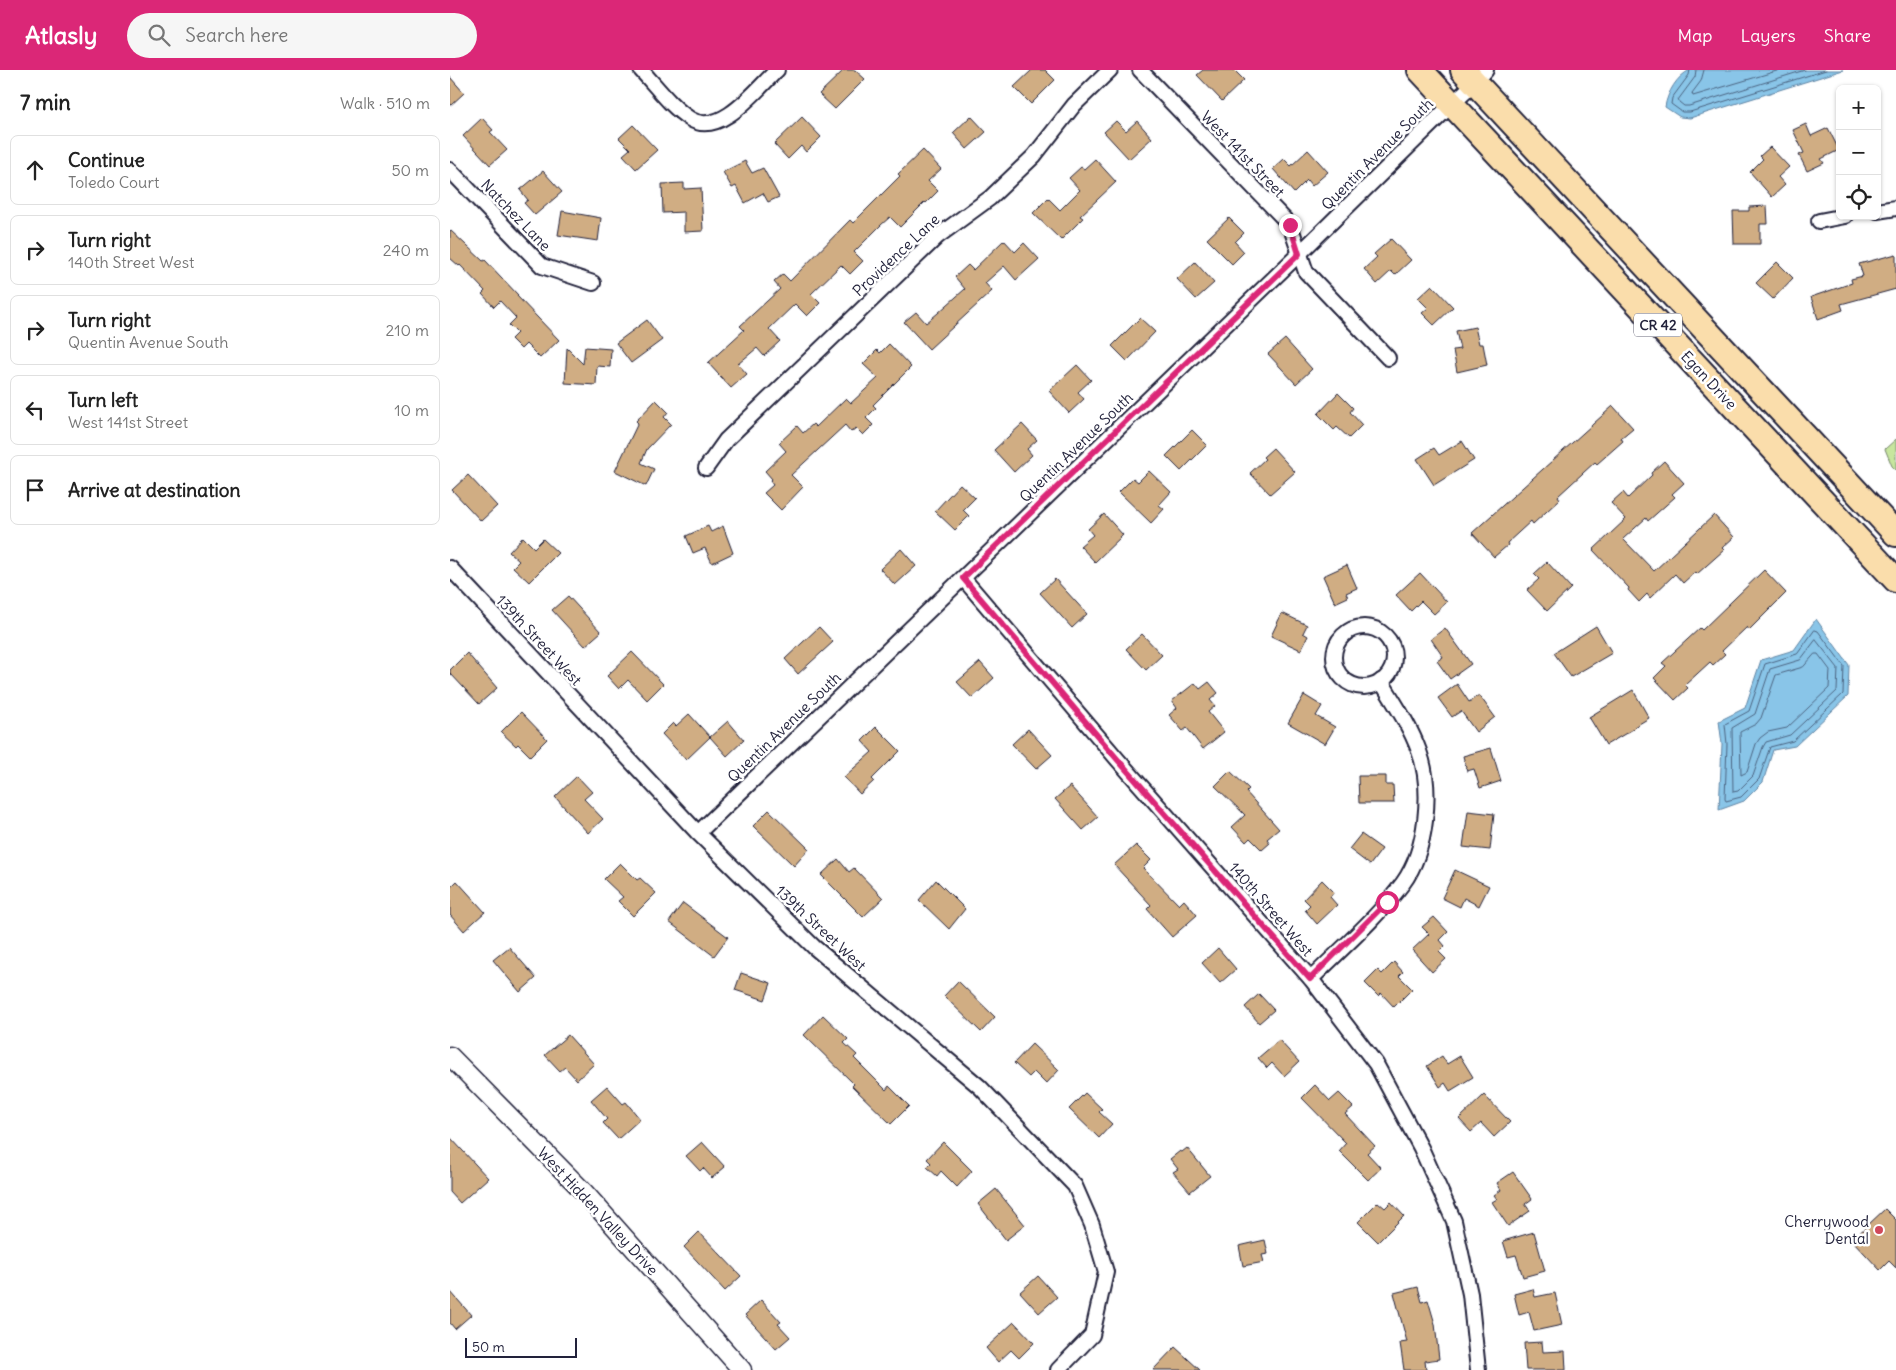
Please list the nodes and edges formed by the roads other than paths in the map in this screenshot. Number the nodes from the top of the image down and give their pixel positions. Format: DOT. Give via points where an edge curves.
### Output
graph roads {
  1 [pos="641,70"];
  2 [pos="777,70"];
  3 [pos="1110,70"];
  4 [pos="1140,70"];
  5 [pos="1420,70"];
  6 [pos="1474,74"];
  7 [pos="1452,104"];
  8 [pos="450,170"];
  9 [pos="1896,208"];
  10 [pos="1881,210"];
  11 [pos="1836,218"];
  12 [pos="1819,221"];
  13 [pos="1299,254"];
  14 [pos="593,283"];
  15 [pos="1388,358"];
  16 [pos="706,468"];
  17 [pos="1896,534"];
  18 [pos="450,568"];
  19 [pos="963,578"];
  20 [pos="1896,580"];
  21 [pos="1381,681"];
  22 [pos="698,833"];
  23 [pos="1310,979"];
  24 [pos="450,1056"];
  25 [pos="742,1370"];
  26 [pos="1058,1370"];
  27 [pos="1478,1370"];
  1 -- 2 [label="street" via="682,113 692,121 706,123 729,116"];
  3 -- 16 [label="street, Providence Lane" via="1074,105 1034,156 990,198 938,236 726,440"];
  4 -- 13 [label="street, West 141st Street" via="1290,225"];
  5 -- 7 [label="highway, Egan Drive / CR 42"];
  6 -- 7 [label="street, Quentin Avenue South"];
  6 -- 17 [label="highway, Egan Drive / CR 42"];
  7 -- 13 [label="street, Quentin Avenue South"];
  7 -- 20 [label="highway, Egan Drive / CR 42"];
  8 -- 14 [label="street, Natchez Lane" via="542,266"];
  9 -- 10 [label="street"];
  11 -- 12 [label="street"];
  13 -- 15 [label="street, West 141st Street" via="1306,272"];
  13 -- 19 [label="street, Quentin Avenue South"];
  18 -- 22 [label="street, 139th Street West"];
  19 -- 22 [label="street, Quentin Avenue South"];
  19 -- 23 [label="street, 140th Street West"];
  21 -- 21 [label="street" via="1390,675 1394,665 1392,644 1378,630 1368,627 1348,632 1336,646 1334,656 1339,674 1354,686 1364,688"];
  21 -- 23 [label="street" via="1420,752 1426,777 1427,807 1422,834 1404,881"];
  22 -- 26 [label="street, 139th Street West" via="814,947 980,1087 1075,1186 1092,1225 1106,1272 1092,1335"];
  23 -- 27 [label="street, 140th Street West" via="1376,1064 1421,1148 1454,1221 1470,1294"];
  24 -- 25 [label="street, West Hidden Valley Drive" via="583,1192"];
}
